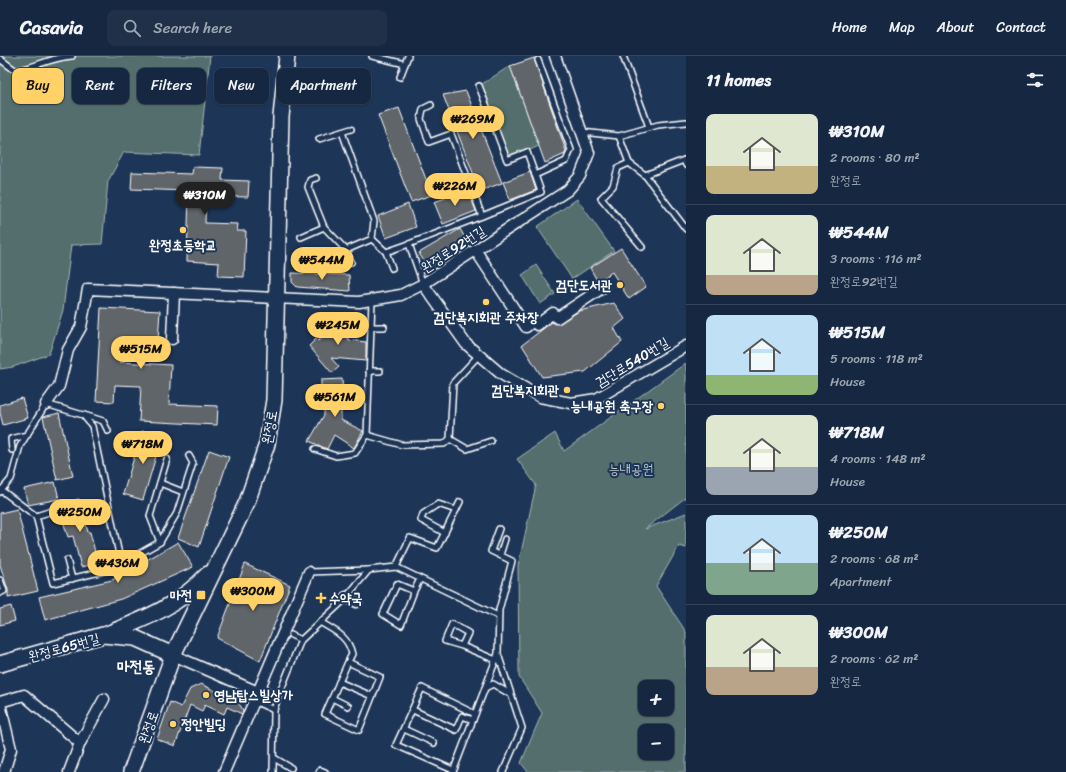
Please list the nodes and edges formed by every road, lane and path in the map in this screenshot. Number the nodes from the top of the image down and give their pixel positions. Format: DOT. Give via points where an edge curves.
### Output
graph roads {
  1 [pos="72,56"];
  2 [pos="287,56"];
  3 [pos="372,56"];
  4 [pos="408,56"];
  5 [pos="555,56"];
  6 [pos="623,56"];
  7 [pos="0,59"];
  8 [pos="538,60"];
  9 [pos="405,64"];
  10 [pos="400,77"];
  11 [pos="479,86"];
  12 [pos="431,105"];
  13 [pos="686,122"];
  14 [pos="649,128"];
  15 [pos="351,129"];
  16 [pos="342,132"];
  17 [pos="582,132"];
  18 [pos="619,136"];
  19 [pos="319,140"];
  20 [pos="629,163"];
  21 [pos="686,164"];
  22 [pos="535,175"];
  23 [pos="645,175"];
  24 [pos="316,178"];
  25 [pos="482,216"];
  26 [pos="324,227"];
  27 [pos="686,229"];
  28 [pos="301,237"];
  29 [pos="372,239"];
  30 [pos="409,244"];
  31 [pos="642,248"];
  32 [pos="346,250"];
  33 [pos="476,251"];
  34 [pos="386,252"];
  35 [pos="351,262"];
  36 [pos="392,268"];
  37 [pos="423,284"];
  38 [pos="602,288"];
  39 [pos="174,293"];
  40 [pos="284,299"];
  41 [pos="372,300"];
  42 [pos="371,327"];
  43 [pos="384,327"];
  44 [pos="172,339"];
  45 [pos="686,346"];
  46 [pos="479,354"];
  47 [pos="369,371"];
  48 [pos="380,371"];
  49 [pos="46,404"];
  50 [pos="84,414"];
  51 [pos="108,431"];
  52 [pos="27,435"];
  53 [pos="367,435"];
  54 [pos="450,439"];
  55 [pos="491,441"];
  56 [pos="315,449"];
  57 [pos="12,450"];
  58 [pos="189,456"];
  59 [pos="167,459"];
  60 [pos="160,483"];
  61 [pos="1,491"];
  62 [pos="183,492"];
  63 [pos="460,502"];
  64 [pos="55,510"];
  65 [pos="456,510"];
  66 [pos="36,516"];
  67 [pos="499,529"];
  68 [pos="445,533"];
  69 [pos="505,539"];
  70 [pos="160,542"];
  71 [pos="500,555"];
  72 [pos="67,560"];
  73 [pos="218,563"];
  74 [pos="121,564"];
  75 [pos="396,567"];
  76 [pos="369,570"];
  77 [pos="309,572"];
  78 [pos="72,578"];
  79 [pos="420,579"];
  80 [pos="0,580"];
  81 [pos="414,591"];
  82 [pos="0,593"];
  83 [pos="346,597"];
  84 [pos="357,602"];
  85 [pos="498,616"];
  86 [pos="320,622"];
  87 [pos="103,635"];
  88 [pos="291,636"];
  89 [pos="301,640"];
  90 [pos="462,646"];
  91 [pos="498,654"];
  92 [pos="173,655"];
  93 [pos="496,660"];
  94 [pos="348,662"];
  95 [pos="0,664"];
  96 [pos="339,682"];
  97 [pos="485,688"];
  98 [pos="258,693"];
  99 [pos="511,695"];
  100 [pos="372,696"];
  101 [pos="278,697"];
  102 [pos="332,698"];
  103 [pos="104,699"];
  104 [pos="0,703"];
  105 [pos="348,706"];
  106 [pos="274,710"];
  107 [pos="413,710"];
  108 [pos="474,717"];
  109 [pos="404,729"];
  110 [pos="80,743"];
  111 [pos="434,743"];
  112 [pos="274,758"];
  113 [pos="291,768"];
  114 [pos="453,771"];
  115 [pos="4,772"];
  116 [pos="69,772"];
  117 [pos="132,772"];
  118 [pos="224,772"];
  119 [pos="273,772"];
  120 [pos="319,772"];
  121 [pos="325,772"];
  122 [pos="503,772"];
  1 -- 7 [label="lane" via="58,56 16,71"];
  2 -- 40 [label="main road, 완정로" via="281,117"];
  3 -- 9 [label="lane"];
  4 -- 9 [label="lane"];
  5 -- 17 [label="street, 완정로92번길"];
  6 -- 14 [label="lane"];
  8 -- 22 [label="lane" via="570,150 566,162"];
  9 -- 10 [label="lane"];
  11 -- 22 [label="lane" via="507,160 527,152"];
  12 -- 25 [label="lane" via="423,109 421,119 429,142 451,134"];
  13 -- 14 [label="lane"];
  14 -- 18 [label="lane"];
  15 -- 16 [label="lane"];
  16 -- 19 [label="lane"];
  16 -- 29 [label="lane" via="374,221"];
  17 -- 18 [label="lane"];
  17 -- 33 [label="street, 완정로92번길" via="588,154 580,176 568,190"];
  18 -- 20 [label="lane"];
  20 -- 23 [label="lane"];
  20 -- 31 [label="lane" via="618,168 613,186 601,198"];
  21 -- 23 [label="lane" via="684,160"];
  22 -- 25 [label="lane" via="542,192"];
  23 -- 27 [label="lane"];
  24 -- 26 [label="lane" via="310,180 308,187"];
  25 -- 30 [label="lane"];
  26 -- 28 [label="lane"];
  26 -- 32 [label="lane"];
  29 -- 32 [label="lane"];
  29 -- 34 [label="lane"];
  30 -- 34 [label="lane"];
  30 -- 37 [label="lane"];
  32 -- 35 [label="lane"];
  33 -- 37 [label="street, 완정로92번길"];
  33 -- 38 [label="street" via="526,327 534,320 537,325 553,313 557,318"];
  34 -- 36 [label="lane"];
  37 -- 41 [label="street, 완정로92번길" via="401,295"];
  37 -- 46 [label="street, 검단로540번길" via="466,344"];
  39 -- 40 [label="street, 완정로92번길"];
  39 -- 44 [label="street"];
  39 -- 49 [label="street, 완정로92번길" via="88,289 81,327 68,350 59,386"];
  40 -- 41 [label="street, 완정로92번길" via="359,302"];
  40 -- 73 [label="main road, 완정로" via="267,444 247,502"];
  41 -- 42 [label="lane"];
  42 -- 43 [label="lane"];
  42 -- 47 [label="lane"];
  45 -- 46 [label="street, 검단로540번길" via="596,400 570,403 540,397 501,374"];
  46 -- 54 [label="lane" via="453,383"];
  47 -- 48 [label="lane"];
  47 -- 53 [label="lane"];
  49 -- 50 [label="lane"];
  49 -- 52 [label="lane"];
  50 -- 51 [label="lane" via="103,421"];
  50 -- 74 [label="lane" via="92,426"];
  52 -- 57 [label="lane" via="11,439"];
  52 -- 61 [label="lane" via="20,446 10,479"];
  53 -- 54 [label="lane" via="402,445 444,444"];
  53 -- 56 [label="lane" via="355,453 336,456"];
  54 -- 55 [label="lane" via="467,448"];
  58 -- 62 [label="lane" via="193,463"];
  59 -- 60 [label="lane"];
  60 -- 62 [label="lane"];
  60 -- 70 [label="lane" via="150,516"];
  61 -- 66 [label="lane"];
  62 -- 70 [label="lane" via="177,513"];
  63 -- 65 [label="lane"];
  64 -- 66 [label="lane"];
  65 -- 68 [label="lane"];
  65 -- 68 [label="lane" via="438,504 423,514 421,520"];
  66 -- 78 [label="lane" via="53,583"];
  67 -- 71 [label="lane" via="491,551"];
  68 -- 75 [label="lane" via="437,548 410,538"];
  69 -- 71 [label="lane"];
  70 -- 74 [label="lane"];
  71 -- 85 [label="lane" via="512,561"];
  72 -- 78 [label="lane"];
  73 -- 87 [label="main road" via="196,587 165,609"];
  73 -- 92 [label="main road, 완정로"];
  74 -- 78 [label="lane" via="112,569"];
  75 -- 76 [label="lane"];
  75 -- 79 [label="lane"];
  76 -- 77 [label="lane"];
  76 -- 83 [label="lane"];
  77 -- 98 [label="street"];
  79 -- 81 [label="lane"];
  79 -- 85 [label="lane"];
  80 -- 82 [label="lane" via="4,592"];
  81 -- 81 [label="lane" via="397,584 383,614 401,625"];
  83 -- 84 [label="street"];
  83 -- 86 [label="lane"];
  85 -- 91 [label="lane"];
  86 -- 89 [label="lane"];
  86 -- 94 [label="lane" via="345,638 351,646 352,654"];
  87 -- 92 [label="main road, 완정로65번길" via="135,638"];
  87 -- 95 [label="main road, 완정로65번길"];
  88 -- 89 [label="lane"];
  89 -- 101 [label="lane"];
  90 -- 90 [label="lane" via="468,633 452,624 445,641"];
  90 -- 93 [label="lane"];
  91 -- 93 [label="lane"];
  91 -- 99 [label="lane"];
  92 -- 98 [label="street"];
  92 -- 117 [label="main road, 완정로"];
  93 -- 97 [label="lane"];
  94 -- 96 [label="lane"];
  94 -- 100 [label="lane" via="380,677"];
  96 -- 100 [label="lane"];
  96 -- 102 [label="lane"];
  97 -- 99 [label="lane" via="493,684"];
  97 -- 108 [label="lane"];
  98 -- 101 [label="lane"];
  98 -- 106 [label="lane"];
  98 -- 118 [label="street"];
  99 -- 122 [label="lane" via="522,728"];
  100 -- 102 [label="lane" via="359,730 325,714"];
  101 -- 106 [label="lane"];
  102 -- 105 [label="lane"];
  103 -- 110 [label="street"];
  104 -- 110 [label="street" via="24,695"];
  104 -- 115 [label="street" via="11,749"];
  106 -- 112 [label="lane"];
  107 -- 108 [label="lane" via="456,730 462,716"];
  107 -- 108 [label="lane" via="422,688"];
  107 -- 109 [label="lane"];
  108 -- 114 [label="lane"];
  109 -- 111 [label="lane"];
  109 -- 114 [label="lane" via="396,745"];
  110 -- 116 [label="street"];
  112 -- 113 [label="lane"];
  112 -- 119 [label="lane"];
  120 -- 121 [label="lane"];
}
